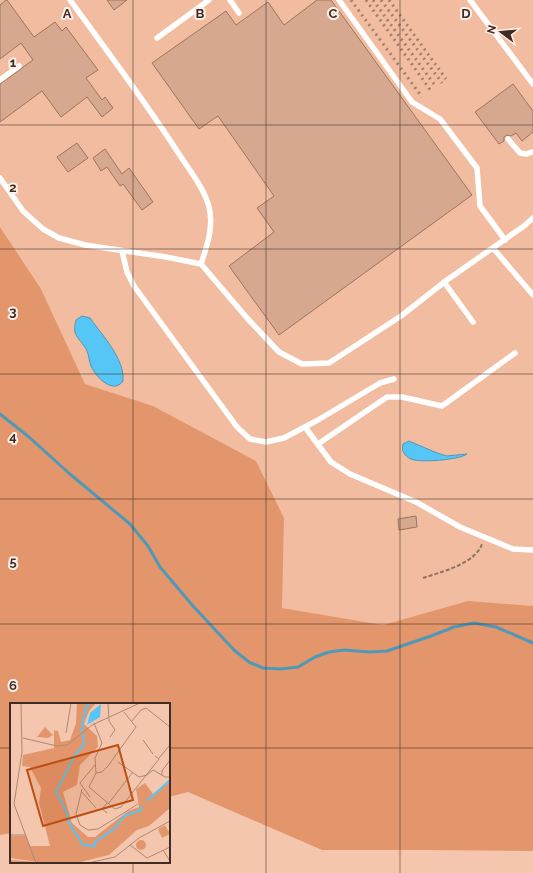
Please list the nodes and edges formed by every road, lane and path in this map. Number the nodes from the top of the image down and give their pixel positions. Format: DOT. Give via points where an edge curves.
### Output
graph roads {
  1 [pos="70,0"];
  2 [pos="209,0"];
  3 [pos="230,0"];
  4 [pos="339,0"];
  5 [pos="470,0"];
  6 [pos="240,13"];
  7 [pos="157,38"];
  8 [pos="19,66"];
  9 [pos="0,80"];
  10 [pos="533,84"];
  11 [pos="508,139"];
  12 [pos="533,152"];
  13 [pos="0,178"];
  14 [pos="533,218"];
  15 [pos="505,240"];
  16 [pos="493,248"];
  17 [pos="122,251"];
  18 [pos="202,264"];
  19 [pos="444,282"];
  20 [pos="533,295"];
  21 [pos="473,322"];
  22 [pos="515,353"];
  23 [pos="394,379"];
  24 [pos="305,427"];
  25 [pos="318,444"];
  26 [pos="484,537"];
  27 [pos="533,550"];
  28 [pos="423,578"];
  1 -- 18 [label="lane" via="203,190 211,221"];
  2 -- 7 [label="lane"];
  3 -- 6 [label="lane"];
  4 -- 15 [label="lane" via="412,102 440,119 477,168 480,206"];
  5 -- 10 [label="lane"];
  8 -- 9 [label="lane"];
  11 -- 12 [label="lane" via="520,153"];
  13 -- 17 [label="lane" via="23,211 43,229 58,238"];
  14 -- 15 [label="lane"];
  15 -- 16 [label="lane"];
  16 -- 19 [label="lane"];
  16 -- 20 [label="lane"];
  17 -- 18 [label="lane"];
  17 -- 24 [label="lane" via="127,272 134,286 238,427 250,439 266,442 284,438"];
  18 -- 19 [label="lane" via="247,318 280,352 302,364 329,363 401,316"];
  19 -- 21 [label="lane"];
  22 -- 25 [label="lane" via="442,406 402,397 387,397"];
  23 -- 24 [label="lane" via="380,383"];
  24 -- 25 [label="lane"];
  25 -- 26 [label="lane" via="331,462 350,474 416,502"];
  26 -- 27 [label="lane" via="513,549"];
  26 -- 28 [label="path" via="480,548 469,560"];
}
